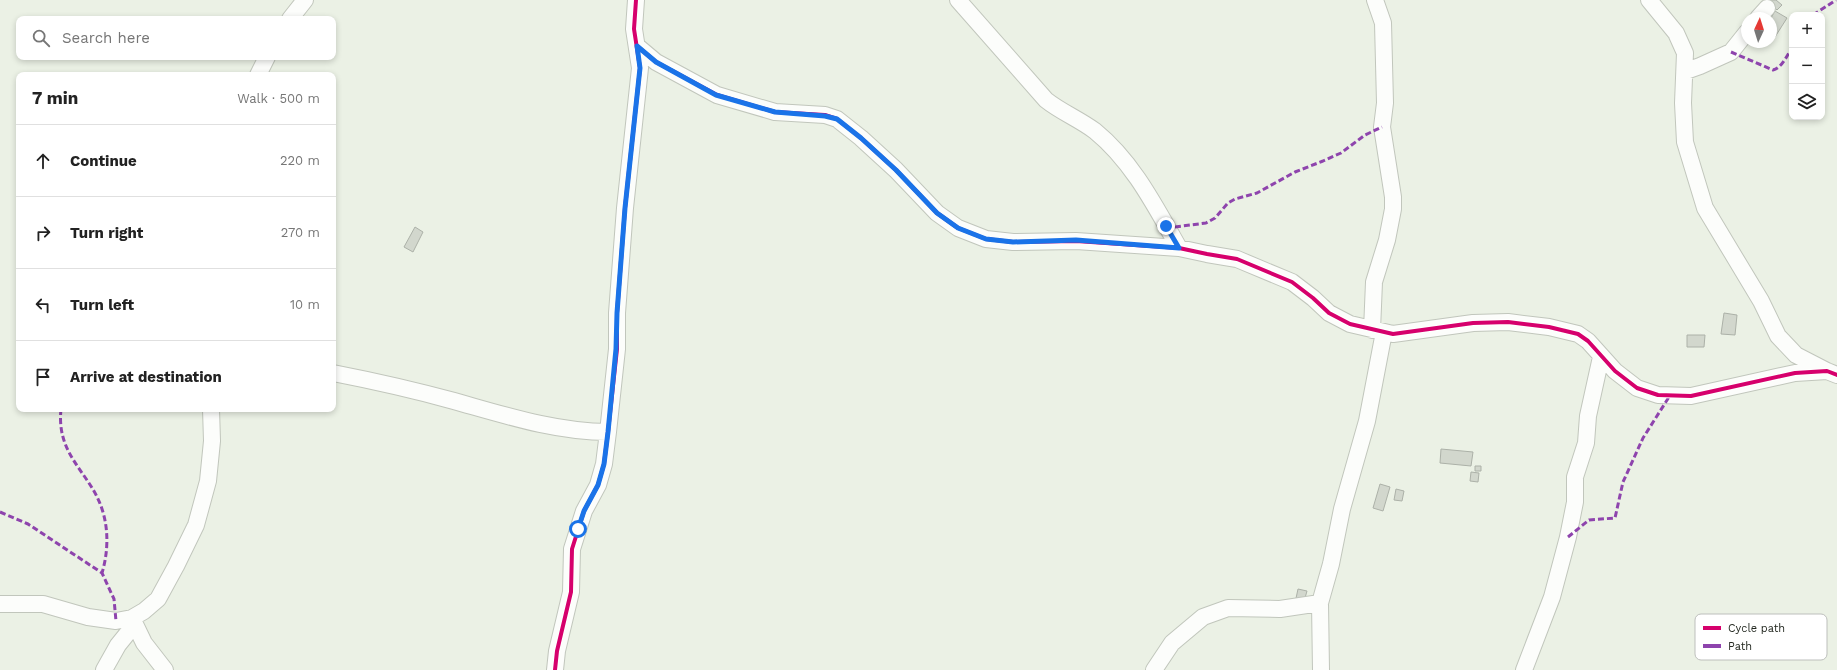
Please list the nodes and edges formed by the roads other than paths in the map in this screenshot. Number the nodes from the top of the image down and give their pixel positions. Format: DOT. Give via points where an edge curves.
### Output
graph roads {
  1 [pos="305,0"];
  2 [pos="631,0"];
  3 [pos="958,0"];
  4 [pos="1375,0"];
  5 [pos="1648,0"];
  6 [pos="292,16"];
  7 [pos="1741,39"];
  8 [pos="637,46"];
  9 [pos="266,60"];
  10 [pos="1686,71"];
  11 [pos="260,72"];
  12 [pos="1179,248"];
  13 [pos="1378,331"];
  14 [pos="1601,356"];
  15 [pos="1832,373"];
  16 [pos="336,374"];
  17 [pos="211,412"];
  18 [pos="608,432"];
  19 [pos="1320,603"];
  20 [pos="0,604"];
  21 [pos="133,621"];
  22 [pos="104,670"];
  23 [pos="165,670"];
  24 [pos="555,670"];
  25 [pos="1154,670"];
  26 [pos="1321,670"];
  27 [pos="1524,670"];
  1 -- 6 [label="street"];
  2 -- 8 [label="street"];
  3 -- 12 [label="street" via="1046,100 1058,110 1077,119 1110,145 1137,176"];
  4 -- 13 [label="street" via="1383,23 1382,127 1393,197 1387,240 1374,282"];
  5 -- 10 [label="street" via="1676,32 1686,53"];
  7 -- 10 [label="street" via="1730,52"];
  8 -- 12 [label="street" via="656,62 716,95 775,112 837,119 896,170 937,213 958,228 986,239 1013,242 1076,240"];
  8 -- 18 [label="street" via="640,68 624,216"];
  9 -- 11 [label="street"];
  10 -- 15 [label="street" via="1685,142 1706,208 1761,301 1778,336 1796,355"];
  12 -- 13 [label="street" via="1237,259 1267,270 1292,282 1329,313 1350,324"];
  13 -- 14 [label="street" via="1393,334 1473,323 1508,322 1578,334"];
  13 -- 19 [label="street" via="1367,421 1342,509"];
  14 -- 15 [label="street" via="1614,371 1637,388 1658,396 1691,396 1795,373"];
  14 -- 27 [label="street" via="1588,416 1586,443 1575,477 1568,537 1552,597"];
  16 -- 18 [label="street" via="445,399 520,420 583,431"];
  17 -- 21 [label="street" via="212,441 208,481 196,525 158,599"];
  18 -- 24 [label="street" via="604,464 598,485 584,511 572,549 571,592"];
  19 -- 25 [label="street" via="1280,609 1228,608 1203,617 1172,643"];
  19 -- 26 [label="street"];
  20 -- 21 [label="street" via="43,604 88,617"];
  21 -- 22 [label="street"];
  21 -- 23 [label="street" via="144,643"];
}
